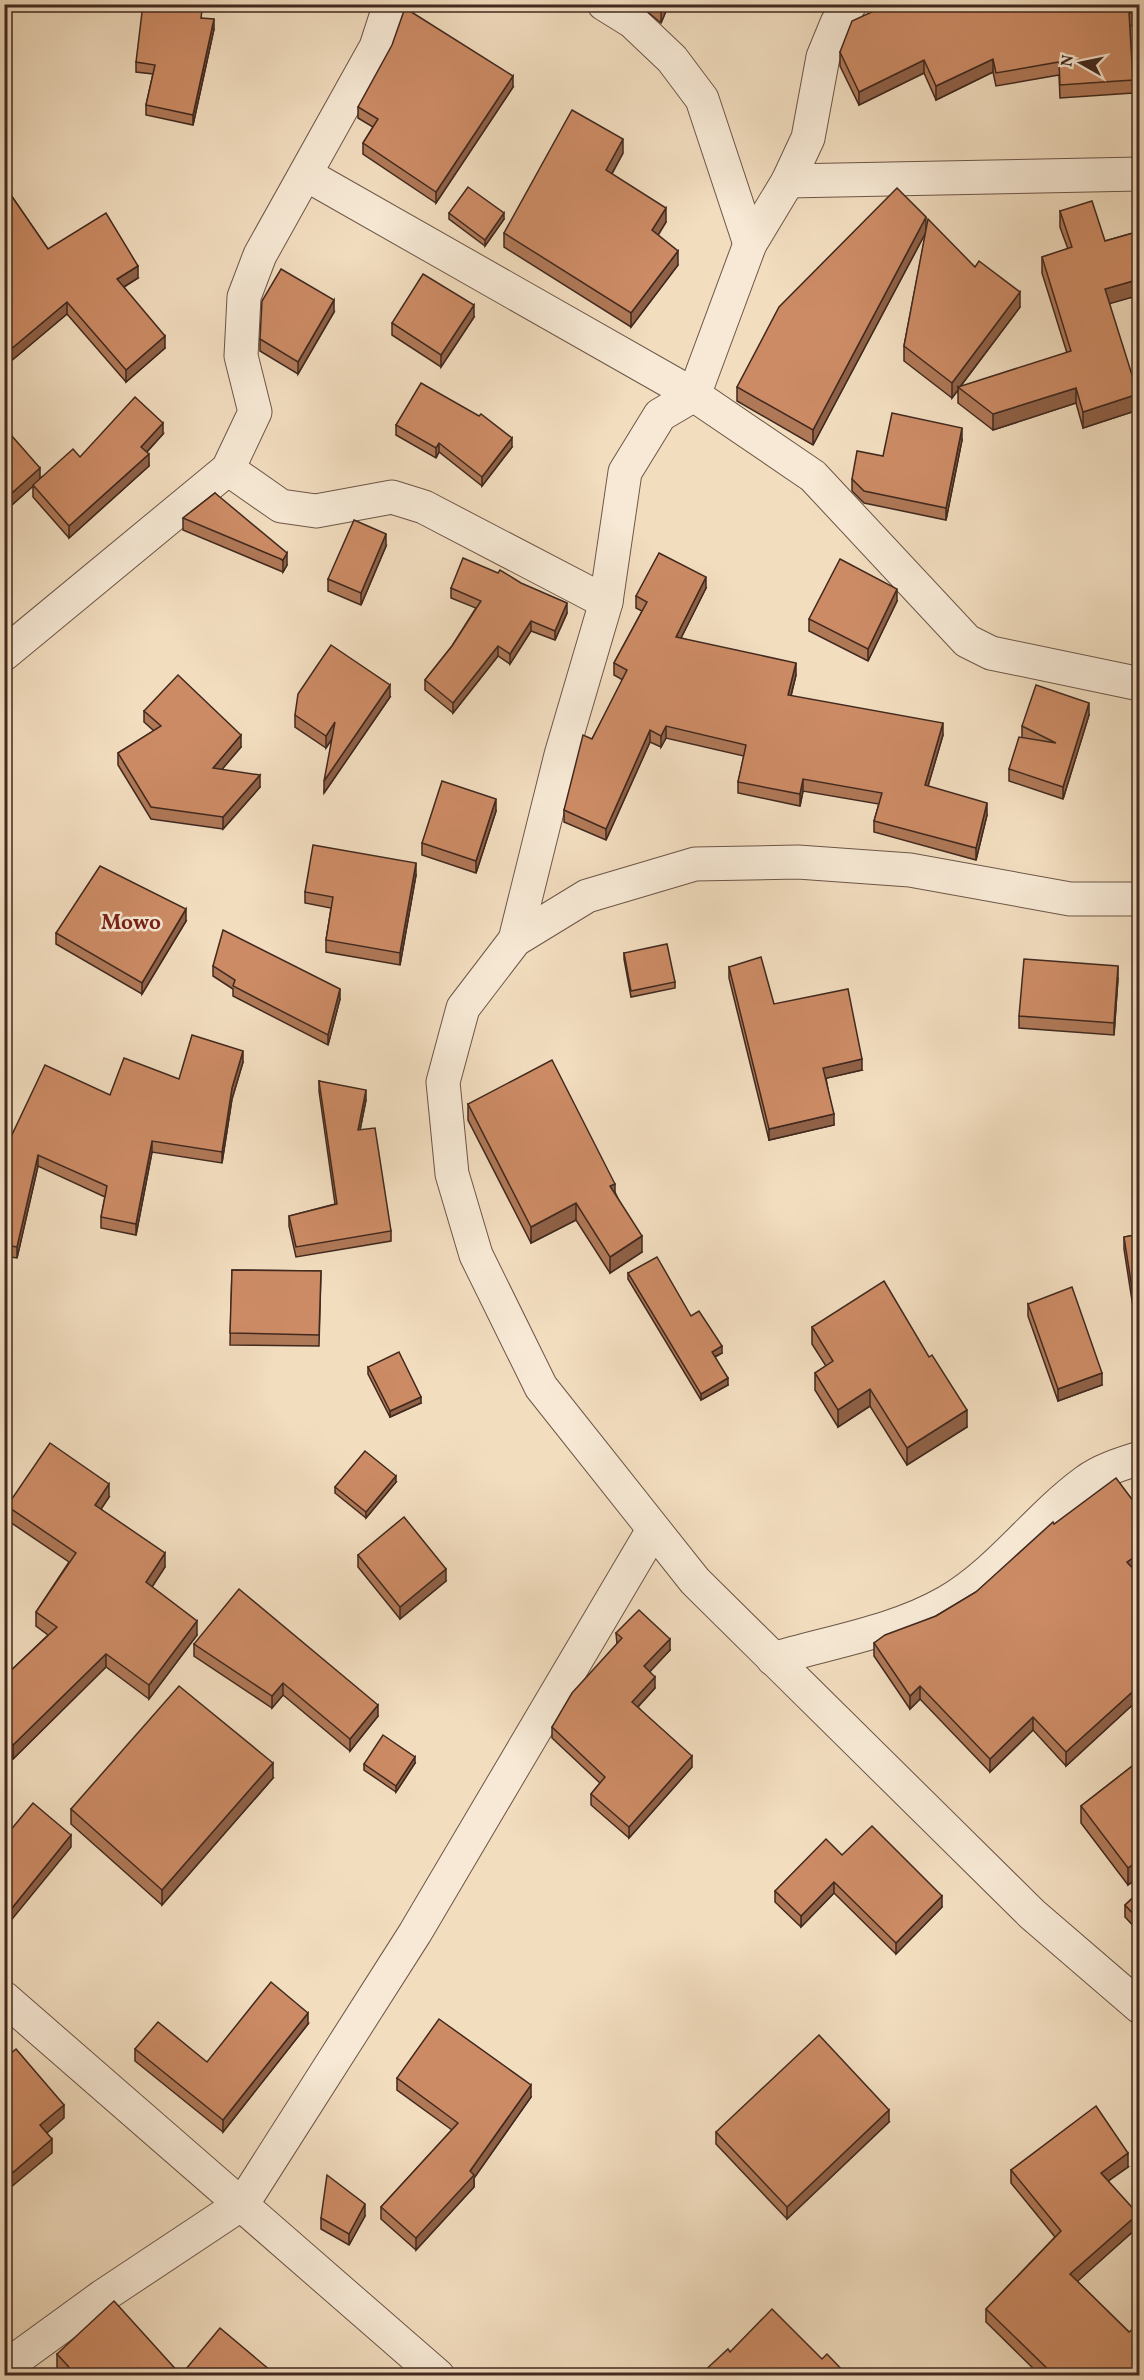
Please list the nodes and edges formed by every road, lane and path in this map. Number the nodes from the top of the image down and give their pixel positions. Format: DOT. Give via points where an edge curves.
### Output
graph roads {
  1 [pos="390,4"];
  2 [pos="604,4"];
  3 [pos="850,4"];
  4 [pos="1140,174"];
  5 [pos="307,175"];
  6 [pos="788,181"];
  7 [pos="750,244"];
  8 [pos="694,395"];
  9 [pos="228,468"];
  10 [pos="606,602"];
  11 [pos="4,654"];
  12 [pos="1140,684"];
  13 [pos="1140,899"];
  14 [pos="515,940"];
  15 [pos="1140,1458"];
  16 [pos="653,1530"];
  17 [pos="773,1659"];
  18 [pos="4,1998"];
  19 [pos="1140,2007"];
  20 [pos="243,2203"];
  21 [pos="4,2368"];
  22 [pos="438,2376"];
  1 -- 5 [label="street" via="376,47"];
  2 -- 7 [label="street" via="633,22 672,58 702,99"];
  3 -- 6 [label="street" via="823,57 808,138"];
  4 -- 6 [label="street"];
  5 -- 8 [label="street"];
  5 -- 9 [label="street" via="260,255 244,297 241,356 255,412"];
  6 -- 7 [label="street"];
  7 -- 8 [label="street"];
  8 -- 10 [label="street" via="660,415 626,472"];
  8 -- 12 [label="street" via="813,476 967,641 991,653"];
  9 -- 10 [label="street" via="281,506 316,511 392,497 424,507"];
  9 -- 11 [label="street"];
  10 -- 14 [label="street" via="561,754"];
  13 -- 14 [label="street" via="1070,899 888,869 798,862 695,864 587,896"];
  14 -- 16 [label="street" via="464,1008 443,1082 452,1174 476,1255 541,1387"];
  15 -- 17 [label="street" via="1086,1481 991,1568 947,1601 901,1622"];
  16 -- 17 [label="street" via="695,1581"];
  16 -- 20 [label="street" via="415,1933"];
  17 -- 19 [label="street" via="1032,1914"];
  18 -- 20 [label="street"];
  20 -- 21 [label="street" via="103,2296"];
  20 -- 22 [label="street"];
}
